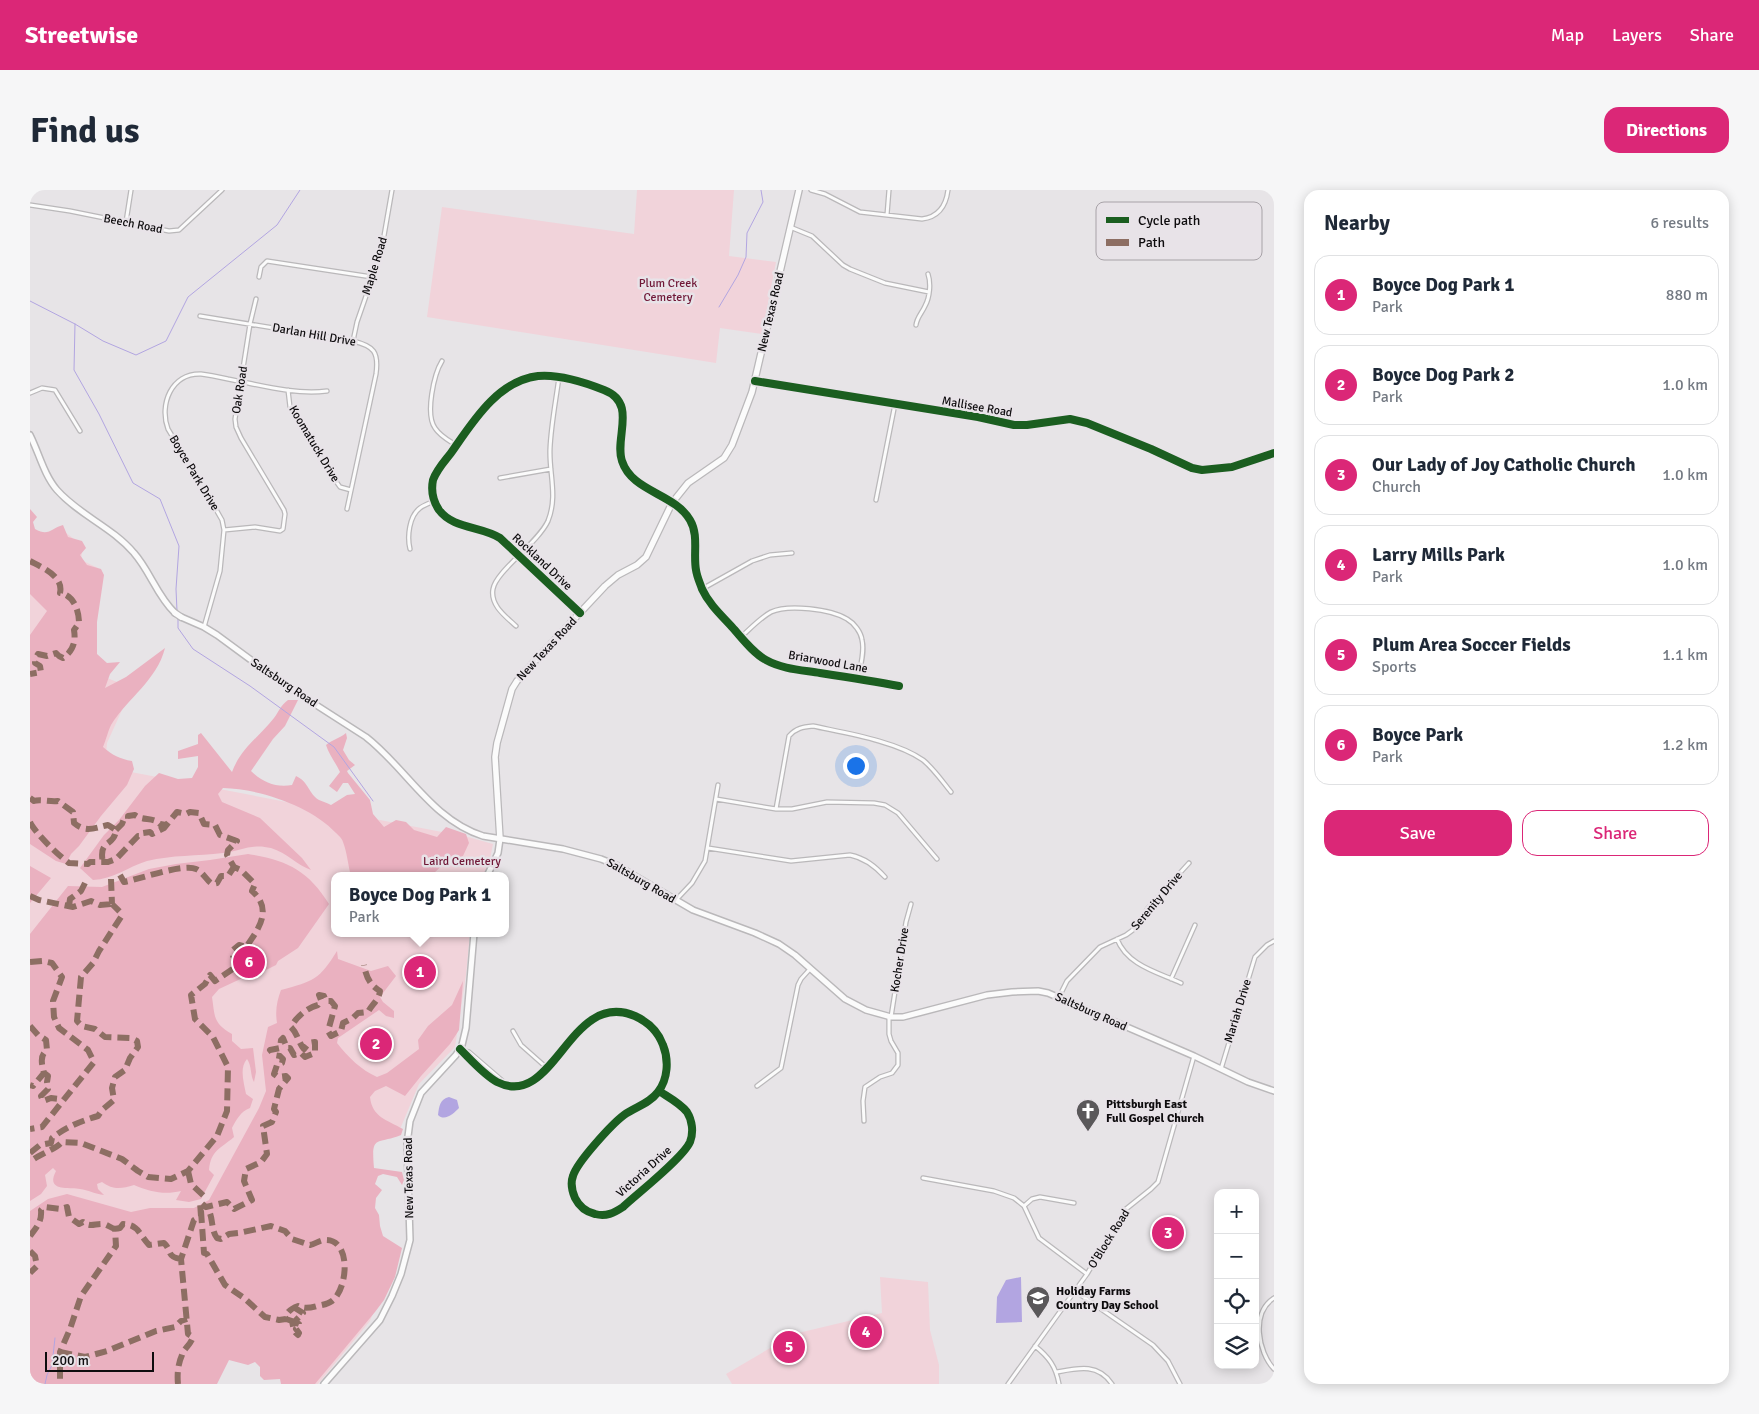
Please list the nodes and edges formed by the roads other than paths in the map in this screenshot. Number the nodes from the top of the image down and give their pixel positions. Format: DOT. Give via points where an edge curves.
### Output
graph roads {
  1 [pos="131,190"];
  2 [pos="222,190"];
  3 [pos="392,190"];
  4 [pos="799,190"];
  5 [pos="811,190"];
  6 [pos="889,190"];
  7 [pos="948,190"];
  8 [pos="30,205"];
  9 [pos="887,215"];
  10 [pos="126,222"];
  11 [pos="790,227"];
  12 [pos="928,274"];
  13 [pos="372,276"];
  14 [pos="259,277"];
  15 [pos="929,292"];
  16 [pos="256,298"];
  17 [pos="200,316"];
  18 [pos="250,324"];
  19 [pos="916,325"];
  20 [pos="354,341"];
  21 [pos="442,361"];
  22 [pos="559,377"];
  23 [pos="242,381"];
  24 [pos="755,381"];
  25 [pos="288,390"];
  26 [pos="327,391"];
  27 [pos="30,393"];
  28 [pos="894,404"];
  29 [pos="80,431"];
  30 [pos="30,435"];
  31 [pos="456,445"];
  32 [pos="1274,453"];
  33 [pos="551,470"];
  34 [pos="500,478"];
  35 [pos="351,490"];
  36 [pos="876,500"];
  37 [pos="434,501"];
  38 [pos="672,503"];
  39 [pos="347,509"];
  40 [pos="224,530"];
  41 [pos="410,549"];
  42 [pos="792,553"];
  43 [pos="520,555"];
  44 [pos="702,589"];
  45 [pos="580,613"];
  46 [pos="516,626"];
  47 [pos="204,627"];
  48 [pos="741,637"];
  49 [pos="858,679"];
  50 [pos="898,686"];
  51 [pos="718,784"];
  52 [pos="952,792"];
  53 [pos="716,799"];
  54 [pos="776,808"];
  55 [pos="500,839"];
  56 [pos="708,848"];
  57 [pos="937,859"];
  58 [pos="1189,863"];
  59 [pos="489,872"];
  60 [pos="885,877"];
  61 [pos="675,901"];
  62 [pos="911,904"];
  63 [pos="1195,925"];
  64 [pos="474,937"];
  65 [pos="1117,939"];
  66 [pos="1274,941"];
  67 [pos="811,968"];
  68 [pos="1172,979"];
  69 [pos="1181,984"];
  70 [pos="1059,997"];
  71 [pos="890,1017"];
  72 [pos="513,1031"];
  73 [pos="460,1050"];
  74 [pos="1194,1056"];
  75 [pos="547,1068"];
  76 [pos="1221,1069"];
  77 [pos="757,1086"];
  78 [pos="659,1091"];
  79 [pos="1274,1091"];
  80 [pos="864,1120"];
  81 [pos="923,1178"];
  82 [pos="1074,1203"];
  83 [pos="1024,1206"];
  84 [pos="1087,1274"];
  85 [pos="1075,1291"];
  86 [pos="1274,1298"];
  87 [pos="1035,1346"];
  88 [pos="1274,1369"];
  89 [pos="1057,1372"];
  90 [pos="324,1384"];
  91 [pos="1008,1384"];
  92 [pos="1059,1384"];
  93 [pos="1112,1384"];
  94 [pos="1180,1384"];
  1 -- 10 [label="street"];
  2 -- 10 [label="street, Beech Road" via="178,230"];
  3 -- 13 [label="street, Maple Road" via="381,253"];
  4 -- 11 [label="main road, New Texas Road"];
  5 -- 9 [label="street" via="860,212"];
  6 -- 9 [label="street"];
  7 -- 9 [label="street" via="942,208 930,218"];
  8 -- 10 [label="street, Beech Road"];
  11 -- 15 [label="street" via="810,234 850,269 885,283"];
  11 -- 24 [label="main road, New Texas Road"];
  12 -- 15 [label="street"];
  13 -- 14 [label="street" via="267,261"];
  13 -- 20 [label="street, Maple Road"];
  15 -- 19 [label="street"];
  16 -- 18 [label="street, Oak Road"];
  17 -- 18 [label="street, Darlan Hill Drive"];
  18 -- 20 [label="street, Darlan Hill Drive"];
  18 -- 23 [label="street, Oak Road"];
  20 -- 35 [label="street, Darlan Hill Drive" via="371,348 378,361"];
  21 -- 31 [label="street" via="436,370 431,419 434,428"];
  22 -- 31 [label="street" via="538,376 500,393"];
  22 -- 33 [label="street" via="550,447"];
  22 -- 38 [label="street" via="612,394 623,414 620,451 626,472"];
  23 -- 25 [label="street, Boyce Park Drive"];
  23 -- 40 [label="street, Oak Road" via="236,406 236,427 285,514 283,529 280,530 255,526"];
  23 -- 40 [label="street, Boyce Park Drive" via="200,374 183,379 173,386 164,409 168,429 222,520"];
  24 -- 28 [label="street, Mallisee Road"];
  24 -- 38 [label="main road, New Texas Road" via="747,410 728,452 688,483"];
  25 -- 26 [label="street, Boyce Park Drive"];
  25 -- 35 [label="street, Koomatuck Drive" via="290,407 330,474 338,486"];
  27 -- 29 [label="street" via="42,388 55,390"];
  28 -- 32 [label="street, Mallisee Road" via="1014,425 1070,419 1202,470 1232,467"];
  28 -- 36 [label="street"];
  30 -- 47 [label="main road, Saltsburg Road" via="57,490 133,551 165,601 178,615"];
  31 -- 37 [label="street" via="433,480"];
  33 -- 34 [label="street"];
  33 -- 43 [label="street" via="553,492 547,522"];
  35 -- 39 [label="street, Darlan Hill Drive"];
  37 -- 41 [label="street" via="414,515"];
  37 -- 43 [label="street, Rockland Drive" via="450,520 493,534"];
  38 -- 44 [label="street, Briarwood Lane" via="685,513 694,529 696,572"];
  38 -- 45 [label="main road, New Texas Road" via="646,557 610,582"];
  40 -- 47 [label="street, Boyce Park Drive" via="220,571"];
  42 -- 44 [label="street" via="752,561"];
  43 -- 45 [label="street, Rockland Drive"];
  43 -- 46 [label="street" via="497,580 493,590 497,608"];
  44 -- 48 [label="street, Briarwood Lane" via="712,606"];
  45 -- 55 [label="main road, New Texas Road" via="512,689 495,757"];
  47 -- 55 [label="main road, Saltsburg Road" via="378,747 457,825 470,832"];
  48 -- 49 [label="street, Briarwood Lane" via="759,656 774,664"];
  48 -- 49 [label="street" via="770,612 788,607 838,615 855,626 862,640"];
  49 -- 50 [label="street, Briarwood Lane"];
  51 -- 53 [label="street"];
  52 -- 54 [label="street" via="924,761 904,751 813,726 800,728 789,736"];
  53 -- 54 [label="street"];
  53 -- 56 [label="street"];
  54 -- 57 [label="street" via="799,809 827,802 885,805 898,813"];
  55 -- 59 [label="main road, New Texas Road" via="498,853"];
  55 -- 61 [label="main road, Saltsburg Road" via="601,859"];
  56 -- 60 [label="street" via="792,861 850,855 868,862"];
  56 -- 61 [label="street" via="701,871"];
  58 -- 65 [label="street, Serenity Drive" via="1148,908 1134,929"];
  61 -- 67 [label="main road, Saltsburg Road" via="778,944"];
  62 -- 71 [label="street, Kocher Drive"];
  63 -- 68 [label="street"];
  64 -- 73 [label="main road, New Texas Road" via="466,1028"];
  65 -- 68 [label="street" via="1123,952 1131,959"];
  65 -- 70 [label="street, Serenity Drive" via="1100,947 1076,970"];
  66 -- 76 [label="street, Mariah Drive" via="1256,954"];
  67 -- 71 [label="main road, Saltsburg Road" via="854,1004"];
  67 -- 77 [label="street" via="798,985 781,1068"];
  68 -- 69 [label="street"];
  70 -- 71 [label="main road, Saltsburg Road" via="1038,991 1012,992 973,998 904,1017"];
  70 -- 74 [label="main road, Saltsburg Road"];
  71 -- 80 [label="street, Kocher Drive" via="890,1041 898,1053 898,1065 892,1073 865,1087"];
  72 -- 75 [label="street" via="521,1045"];
  73 -- 75 [label="street" via="469,1052 505,1084 528,1084"];
  73 -- 90 [label="main road, New Texas Road" via="425,1087 416,1101 410,1121 407,1150 410,1240 401,1274 386,1310 374,1328"];
  74 -- 76 [label="main road, Saltsburg Road"];
  74 -- 84 [label="street, O'Block Road" via="1158,1182 1126,1209"];
  75 -- 78 [label="street" via="584,1025 604,1014 624,1013 650,1025 663,1044 667,1067"];
  76 -- 79 [label="main road, Saltsburg Road"];
  78 -- 78 [label="street, Victoria Drive" via="614,1124 578,1166 573,1174 572,1191 584,1210 603,1215 614,1213 686,1148 692,1136 691,1120 682,1106"];
  81 -- 83 [label="street" via="1001,1193"];
  82 -- 83 [label="street" via="1040,1197"];
  83 -- 84 [label="street" via="1039,1238"];
  84 -- 85 [label="street, O'Block Road"];
  85 -- 87 [label="street, O'Block Road"];
  85 -- 94 [label="street" via="1153,1345 1168,1361"];
  86 -- 88 [label="street" via="1260,1316 1262,1347 1265,1358"];
  87 -- 89 [label="street"];
  87 -- 91 [label="street, O'Block Road"];
  89 -- 92 [label="street"];
  89 -- 93 [label="street" via="1090,1368 1106,1376"];
}
